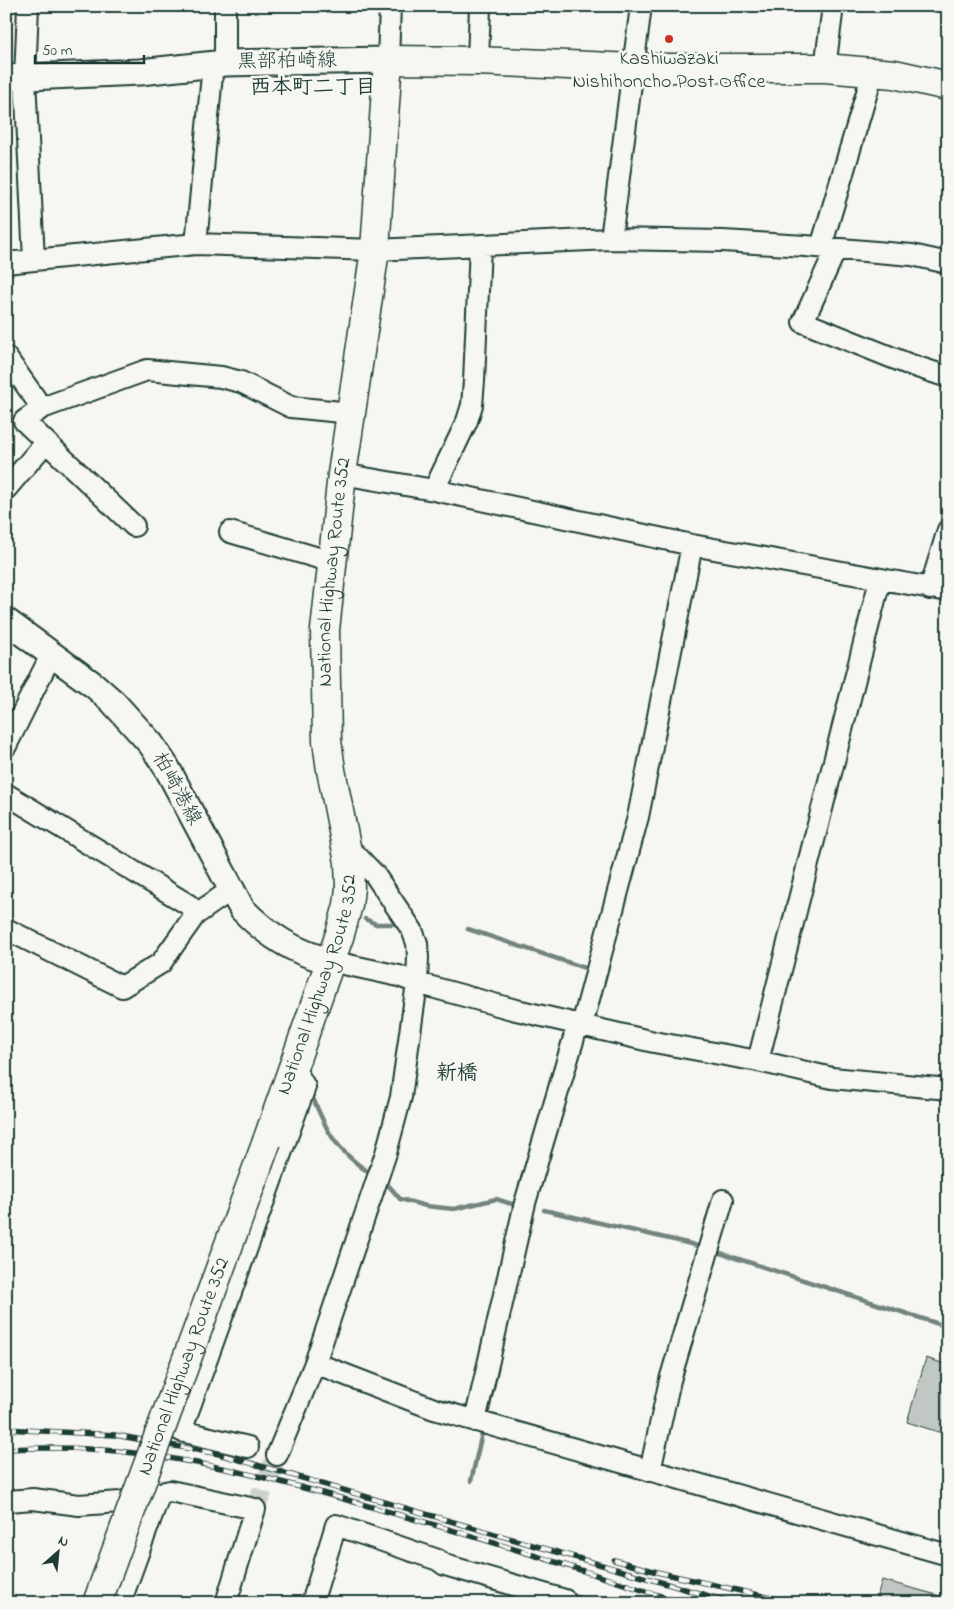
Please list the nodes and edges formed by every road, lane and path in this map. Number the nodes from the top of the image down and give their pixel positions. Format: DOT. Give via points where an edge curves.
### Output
graph roads {
  1 [pos="28,6"];
  2 [pos="225,6"];
  3 [pos="390,6"];
  4 [pos="480,6"];
  5 [pos="641,6"];
  6 [pos="832,6"];
  7 [pos="388,60"];
  8 [pos="478,61"];
  9 [pos="219,63"];
  10 [pos="634,68"];
  11 [pos="825,68"];
  12 [pos="873,72"];
  13 [pos="16,78"];
  14 [pos="948,86"];
  15 [pos="611,239"];
  16 [pos="196,244"];
  17 [pos="480,246"];
  18 [pos="828,248"];
  19 [pos="376,250"];
  20 [pos="34,260"];
  21 [pos="6,263"];
  22 [pos="948,263"];
  23 [pos="6,357"];
  24 [pos="948,377"];
  25 [pos="42,408"];
  26 [pos="351,413"];
  27 [pos="46,442"];
  28 [pos="342,474"];
  29 [pos="6,489"];
  30 [pos="434,490"];
  31 [pos="134,526"];
  32 [pos="948,530"];
  33 [pos="230,532"];
  34 [pos="692,545"];
  35 [pos="332,562"];
  36 [pos="880,580"];
  37 [pos="939,590"];
  38 [pos="6,620"];
  39 [pos="52,653"];
  40 [pos="6,746"];
  41 [pos="6,794"];
  42 [pos="347,850"];
  43 [pos="232,890"];
  44 [pos="195,915"];
  45 [pos="6,929"];
  46 [pos="330,961"];
  47 [pos="417,984"];
  48 [pos="580,1024"];
  49 [pos="758,1061"];
  50 [pos="293,1066"];
  51 [pos="948,1089"];
  52 [pos="723,1200"];
  53 [pos="315,1363"];
  54 [pos="475,1421"];
  55 [pos="248,1447"];
  56 [pos="277,1455"];
  57 [pos="650,1470"];
  58 [pos="160,1493"];
  59 [pos="6,1503"];
  60 [pos="948,1555"];
  61 [pos="565,1602"];
  62 [pos="97,1603"];
  63 [pos="120,1603"];
  64 [pos="226,1603"];
  65 [pos="312,1603"];
  1 -- 13 [label="street"];
  2 -- 9 [label="street"];
  3 -- 7 [label="street"];
  4 -- 8 [label="street"];
  5 -- 10 [label="street"];
  6 -- 11 [label="street"];
  7 -- 8 [label="highway"];
  7 -- 9 [label="main road, 黒部柏崎線"];
  7 -- 19 [label="highway, National Highway Route 352"];
  8 -- 10 [label="highway"];
  9 -- 13 [label="main road, 黒部柏崎線" via="140,72"];
  9 -- 16 [label="street"];
  10 -- 11 [label="highway"];
  10 -- 15 [label="street"];
  11 -- 12 [label="highway"];
  12 -- 14 [label="highway"];
  12 -- 18 [label="street"];
  13 -- 20 [label="street"];
  15 -- 17 [label="street"];
  15 -- 18 [label="street" via="723,241"];
  16 -- 19 [label="street"];
  16 -- 20 [label="street"];
  17 -- 19 [label="street"];
  17 -- 30 [label="street" via="472,405"];
  18 -- 22 [label="street" via="912,255"];
  18 -- 24 [label="street" via="803,322"];
  19 -- 26 [label="highway, National Highway Route 352"];
  20 -- 21 [label="street"];
  23 -- 25 [label="street"];
  25 -- 26 [label="street" via="147,370 221,377 241,382 291,407"];
  25 -- 27 [label="street" via="24,421"];
  26 -- 28 [label="highway, National Highway Route 352"];
  27 -- 29 [label="street"];
  27 -- 31 [label="street"];
  28 -- 30 [label="street"];
  28 -- 35 [label="highway, National Highway Route 352"];
  30 -- 34 [label="street"];
  32 -- 37 [label="street"];
  33 -- 35 [label="street"];
  34 -- 36 [label="street"];
  34 -- 48 [label="street" via="638,817"];
  35 -- 42 [label="highway, National Highway Route 352" via="325,630 327,741"];
  36 -- 37 [label="street"];
  36 -- 49 [label="street"];
  38 -- 39 [label="main road, 柏崎港線"];
  39 -- 40 [label="street"];
  39 -- 43 [label="main road, 柏崎港線" via="96,686 151,744"];
  41 -- 44 [label="street" via="189,905"];
  42 -- 46 [label="highway, National Highway Route 352" via="348,905"];
  42 -- 47 [label="street" via="374,874 412,930 417,943"];
  43 -- 44 [label="street"];
  43 -- 46 [label="main road, 柏崎港線" via="242,909 269,934 309,956"];
  44 -- 45 [label="street" via="161,963 122,987"];
  46 -- 47 [label="street" via="399,976"];
  46 -- 50 [label="highway, National Highway Route 352"];
  47 -- 48 [label="street"];
  47 -- 53 [label="street" via="401,1097 386,1153"];
  48 -- 49 [label="street" via="654,1042"];
  48 -- 54 [label="street" via="525,1203"];
  49 -- 51 [label="street" via="832,1078"];
  50 -- 55 [label="street" via="305,1087 181,1431"];
  50 -- 62 [label="highway, National Highway Route 352, bridge"];
  52 -- 57 [label="street" via="670,1380"];
  53 -- 54 [label="street" via="434,1410"];
  53 -- 56 [label="street"];
  54 -- 57 [label="street"];
  57 -- 60 [label="street"];
  58 -- 59 [label="street" via="120,1502 79,1506 33,1499"];
  58 -- 63 [label="street"];
  58 -- 64 [label="street" via="170,1491 256,1510"];
  61 -- 65 [label="street" via="445,1565 336,1524"];
}
